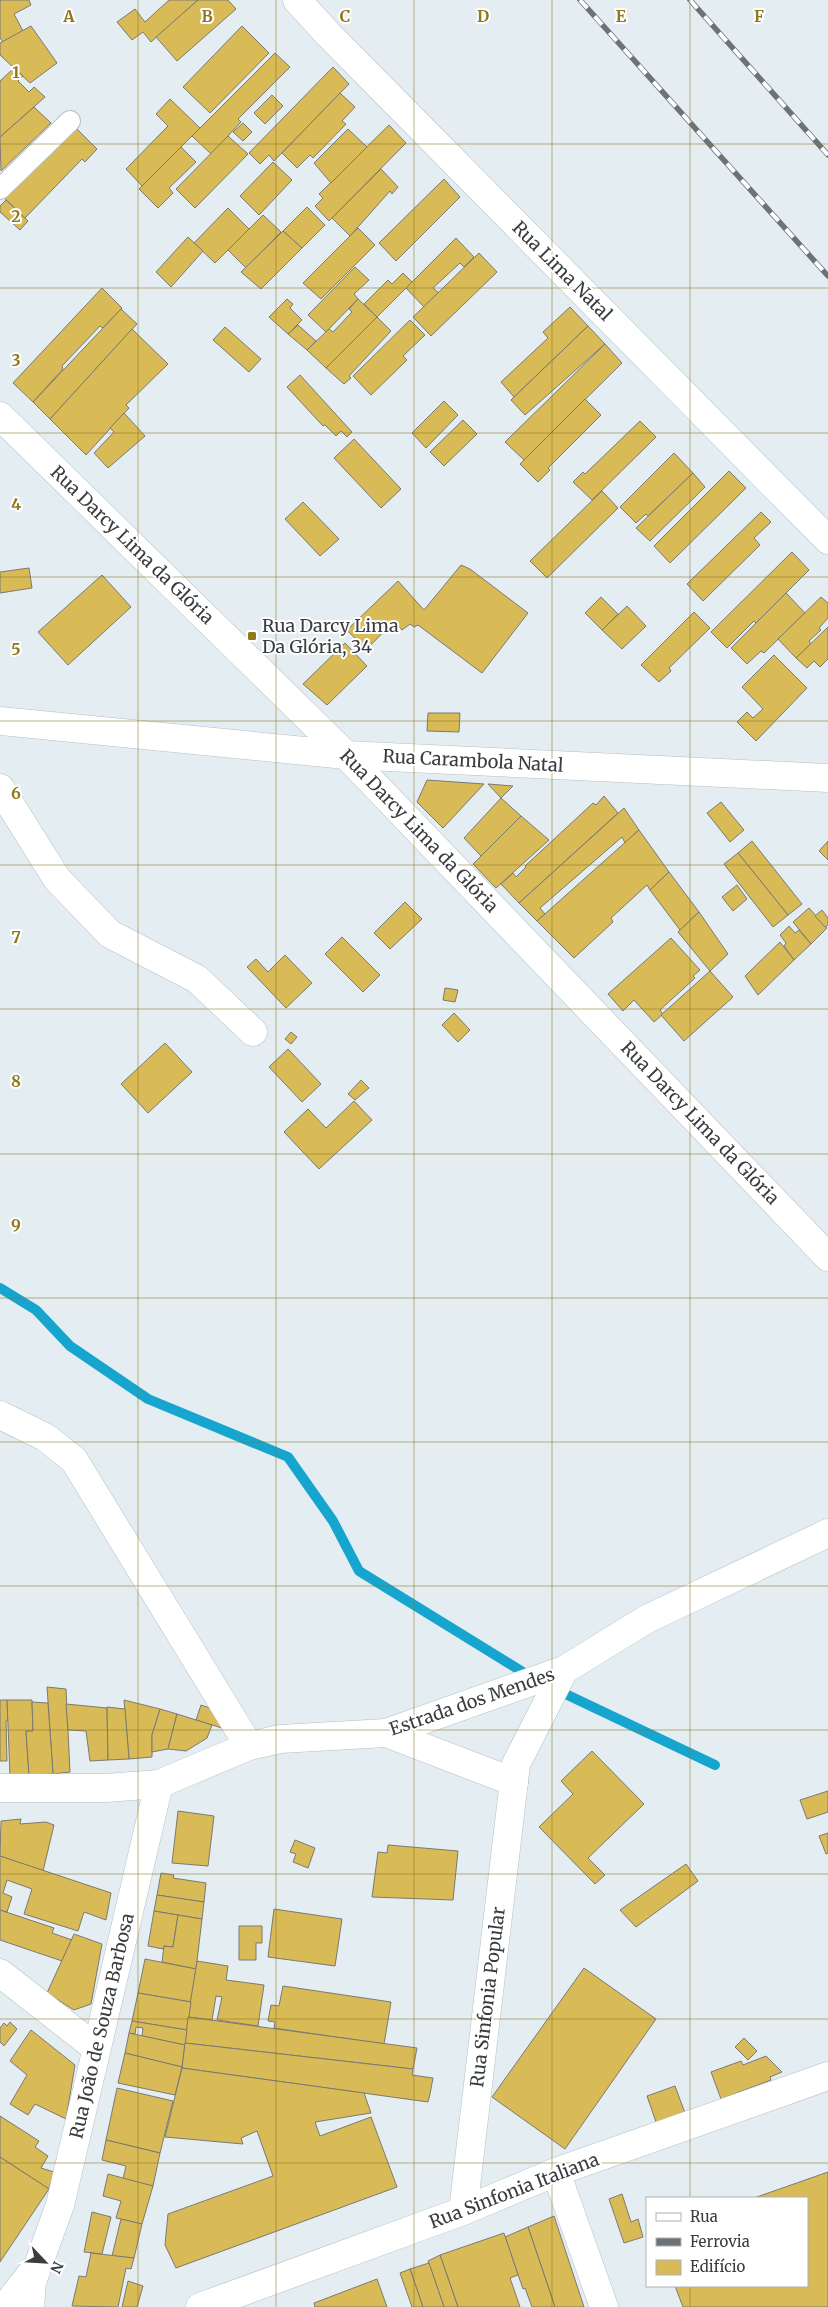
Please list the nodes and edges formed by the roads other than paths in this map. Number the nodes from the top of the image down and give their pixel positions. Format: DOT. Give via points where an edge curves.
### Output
graph roads {
  1 [pos="297,0"];
  2 [pos="70,121"];
  3 [pos="0,189"];
  4 [pos="0,416"];
  5 [pos="828,540"];
  6 [pos="0,721"];
  7 [pos="346,755"];
  8 [pos="828,778"];
  9 [pos="0,788"];
  10 [pos="252,1032"];
  11 [pos="828,1257"];
  12 [pos="0,1415"];
  13 [pos="828,1533"];
  14 [pos="564,1670"];
  15 [pos="386,1733"];
  16 [pos="249,1746"];
  17 [pos="514,1782"];
  18 [pos="159,1784"];
  19 [pos="0,1788"];
  20 [pos="0,1973"];
  21 [pos="96,2048"];
  22 [pos="828,2076"];
  23 [pos="556,2172"];
  24 [pos="463,2211"];
  25 [pos="37,2266"];
  26 [pos="5,2307"];
  27 [pos="30,2307"];
  28 [pos="200,2307"];
  29 [pos="604,2307"];
  1 -- 5 [label="street, Rua Lima Natal"];
  2 -- 3 [label="lane"];
  4 -- 7 [label="street, Rua Darcy Lima da Glória"];
  6 -- 7 [label="street, Rua Carambola Natal"];
  7 -- 8 [label="street, Rua Carambola Natal"];
  7 -- 11 [label="street, Rua Darcy Lima da Glória"];
  9 -- 10 [label="street" via="57,878 110,934 197,980"];
  12 -- 16 [label="street" via="45,1437 74,1460"];
  13 -- 14 [label="street, Estrada dos Mendes" via="647,1618"];
  14 -- 15 [label="street, Estrada dos Mendes"];
  14 -- 17 [label="street, Rua Sinfonia Popular" via="516,1764"];
  15 -- 16 [label="street, Estrada dos Mendes" via="280,1739"];
  15 -- 17 [label="street"];
  16 -- 18 [label="street, Estrada dos Mendes"];
  17 -- 24 [label="street, Rua Sinfonia Popular"];
  18 -- 19 [label="street, Estrada dos Mendes" via="106,1788"];
  18 -- 21 [label="street, Rua João de Souza Barbosa"];
  20 -- 21 [label="street"];
  21 -- 25 [label="street, Rua João de Souza Barbosa" via="60,2204"];
  22 -- 23 [label="street, Rua Sinfonia Italiana"];
  23 -- 24 [label="street, Rua Sinfonia Italiana"];
  23 -- 29 [label="street"];
  24 -- 28 [label="street, Rua Sinfonia Italiana"];
  25 -- 26 [label="street, Rua João de Souza Barbosa"];
  25 -- 27 [label="street, Rua João de Souza Barbosa"];
}
